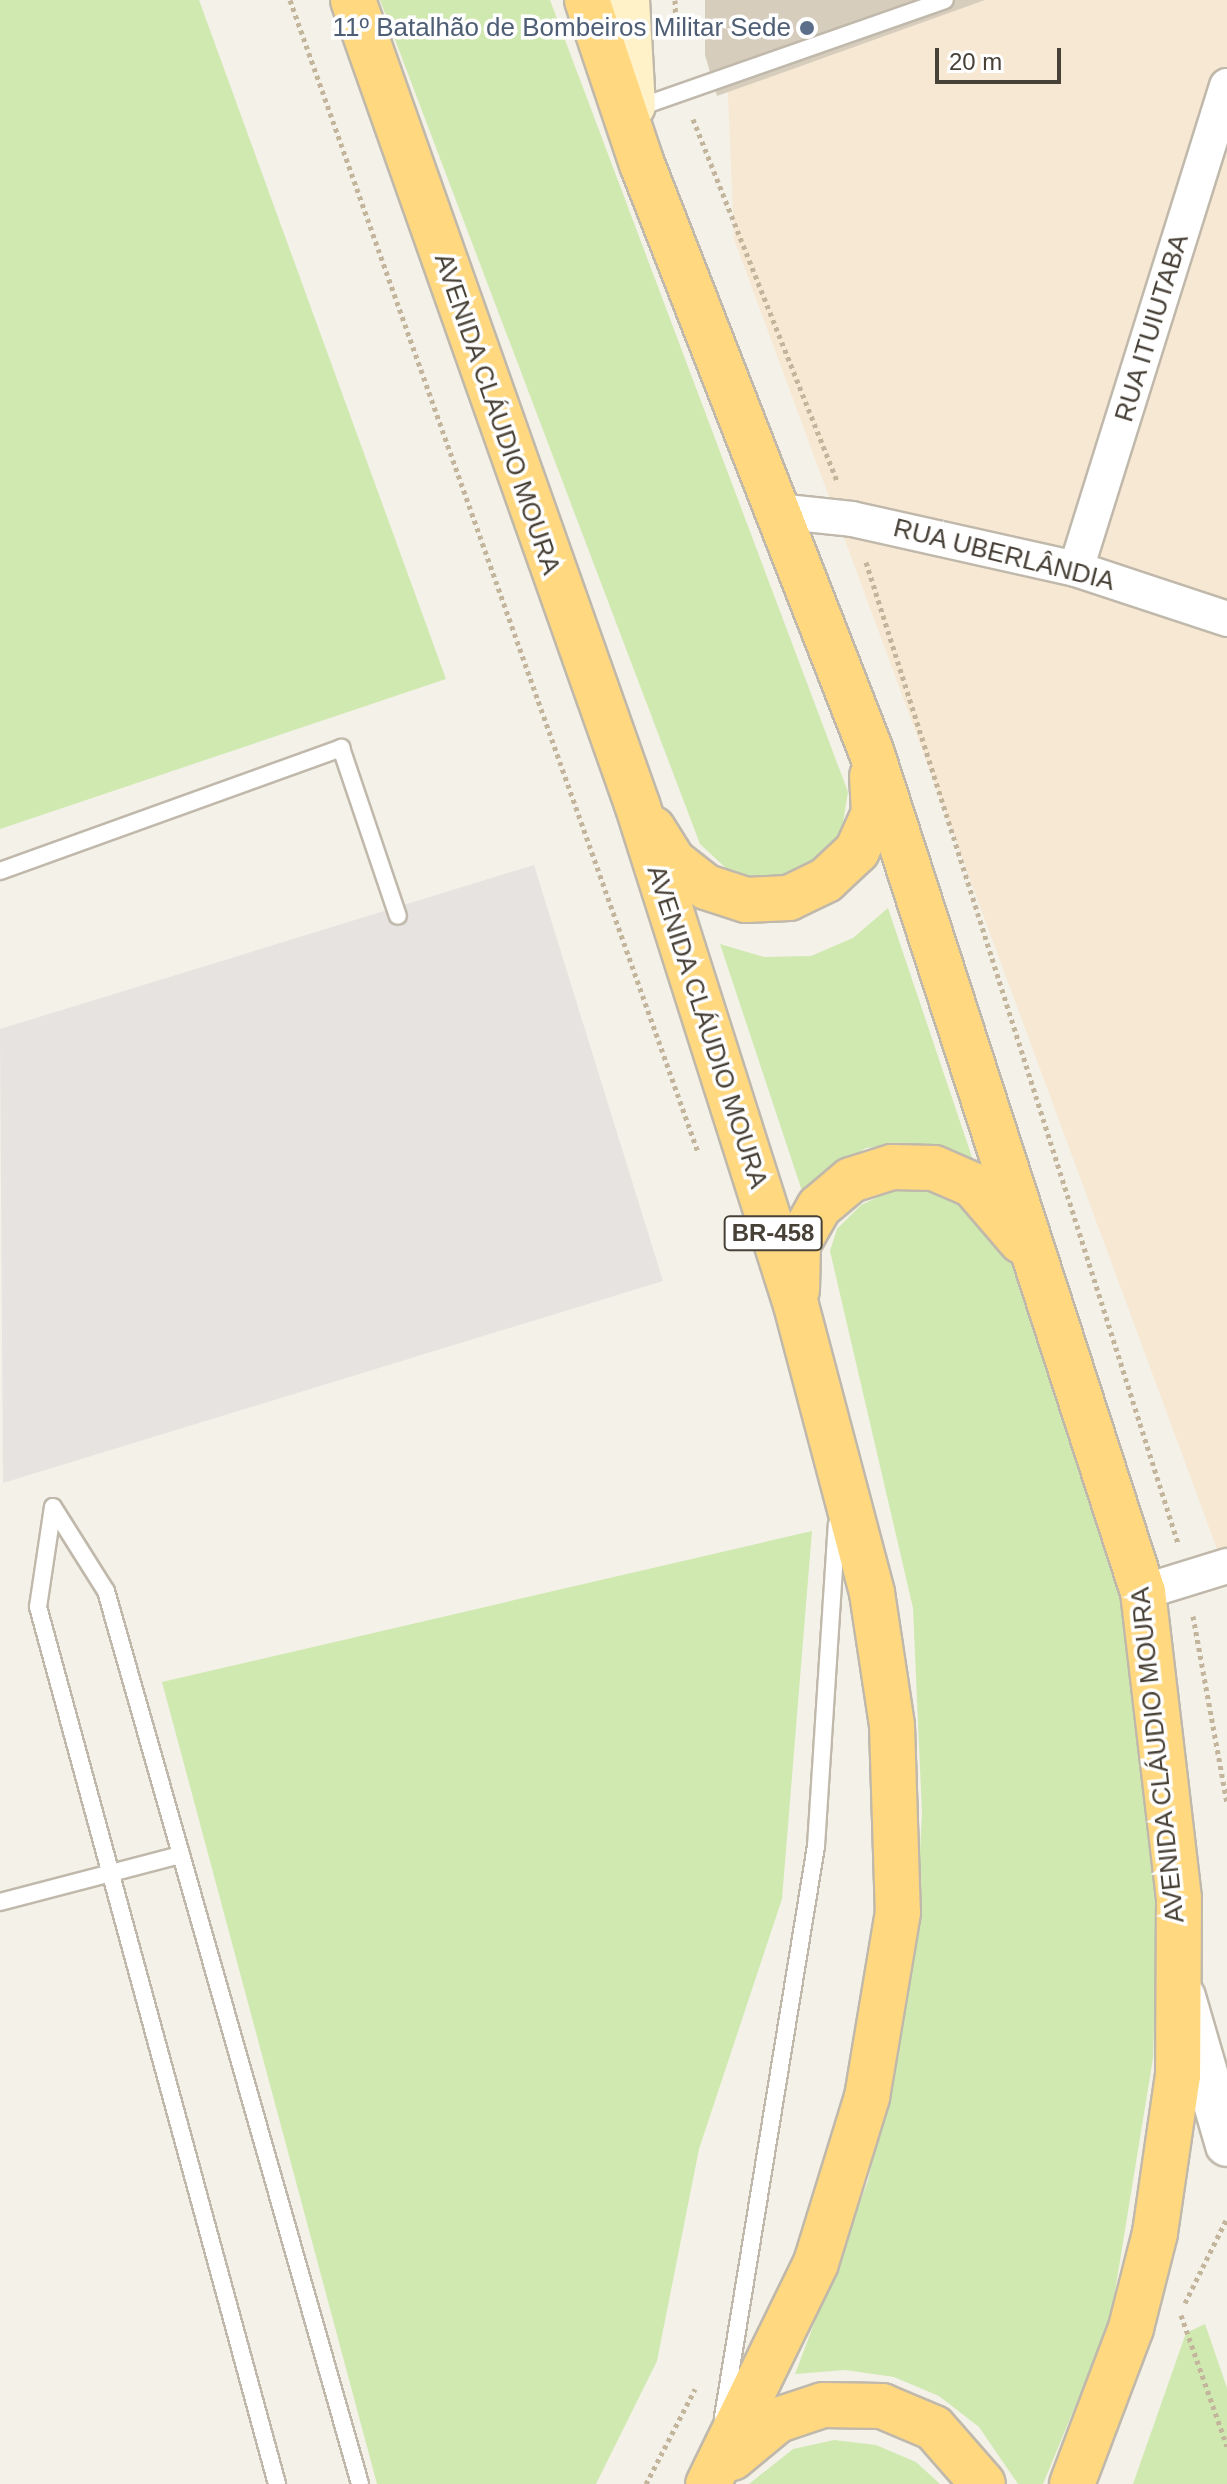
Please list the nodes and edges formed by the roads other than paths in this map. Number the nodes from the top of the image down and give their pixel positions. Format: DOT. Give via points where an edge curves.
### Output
graph roads {
  1 [pos="353,0"];
  2 [pos="587,0"];
  3 [pos="627,0"];
  4 [pos="945,0"];
  5 [pos="1227,86"];
  6 [pos="629,111"];
  7 [pos="777,511"];
  8 [pos="1076,569"];
  9 [pos="1227,619"];
  10 [pos="871,751"];
  11 [pos="637,804"];
  12 [pos="0,871"];
  13 [pos="398,916"];
  14 [pos="1038,1266"];
  15 [pos="796,1305"];
  16 [pos="840,1451"];
  17 [pos="1227,1566"];
  18 [pos="1143,1592"];
  19 [pos="181,1855"];
  20 [pos="111,1873"];
  21 [pos="0,1902"];
  22 [pos="1178,1976"];
  23 [pos="1227,2145"];
  24 [pos="711,2478"];
  25 [pos="277,2484"];
  26 [pos="360,2484"];
  27 [pos="983,2484"];
  28 [pos="1072,2484"];
  1 -- 11 [label="highway, AVENIDA CLÁUDIO MOURA / BR-458"];
  2 -- 6 [label="highway, AVENIDA CLÁUDIO MOURA"];
  3 -- 6 [label="main road"];
  4 -- 6 [label="lane"];
  5 -- 8 [label="street, RUA ITUIUTABA"];
  6 -- 7 [label="highway, AVENIDA CLÁUDIO MOURA" via="642,164"];
  7 -- 8 [label="street, RUA UBERLÂNDIA" via="852,519"];
  7 -- 10 [label="highway, AVENIDA CLÁUDIO MOURA"];
  8 -- 9 [label="street, RUA UBERLÂNDIA"];
  10 -- 11 [label="highway" via="874,813 857,851 826,880 789,898 746,900 706,887 673,861"];
  10 -- 14 [label="highway, AVENIDA CLÁUDIO MOURA"];
  11 -- 15 [label="highway, AVENIDA CLÁUDIO MOURA / BR-458"];
  12 -- 13 [label="lane" via="341,748"];
  14 -- 15 [label="highway" via="973,1185 934,1168 892,1167 851,1180 819,1207 798,1244"];
  14 -- 18 [label="highway, AVENIDA CLÁUDIO MOURA"];
  15 -- 16 [label="highway, AVENIDA CLÁUDIO MOURA / BR-458"];
  16 -- 24 [label="lane" via="833,1662 816,1846"];
  16 -- 24 [label="highway, AVENIDA CLÁUDIO MOURA / BR-458" via="892,1726 898,1912 867,2097 816,2263"];
  17 -- 18 [label="street"];
  18 -- 22 [label="highway, AVENIDA CLÁUDIO MOURA" via="1179,1899"];
  19 -- 20 [label="lane"];
  19 -- 20 [label="lane" via="106,1591 53,1507 38,1607"];
  19 -- 26 [label="lane"];
  20 -- 21 [label="lane"];
  20 -- 25 [label="lane"];
  22 -- 23 [label="street"];
  22 -- 28 [label="highway, AVENIDA CLÁUDIO MOURA" via="1178,2075 1155,2233 1131,2328"];
  24 -- 27 [label="highway" via="778,2420 823,2405 882,2406 934,2428"];
}
